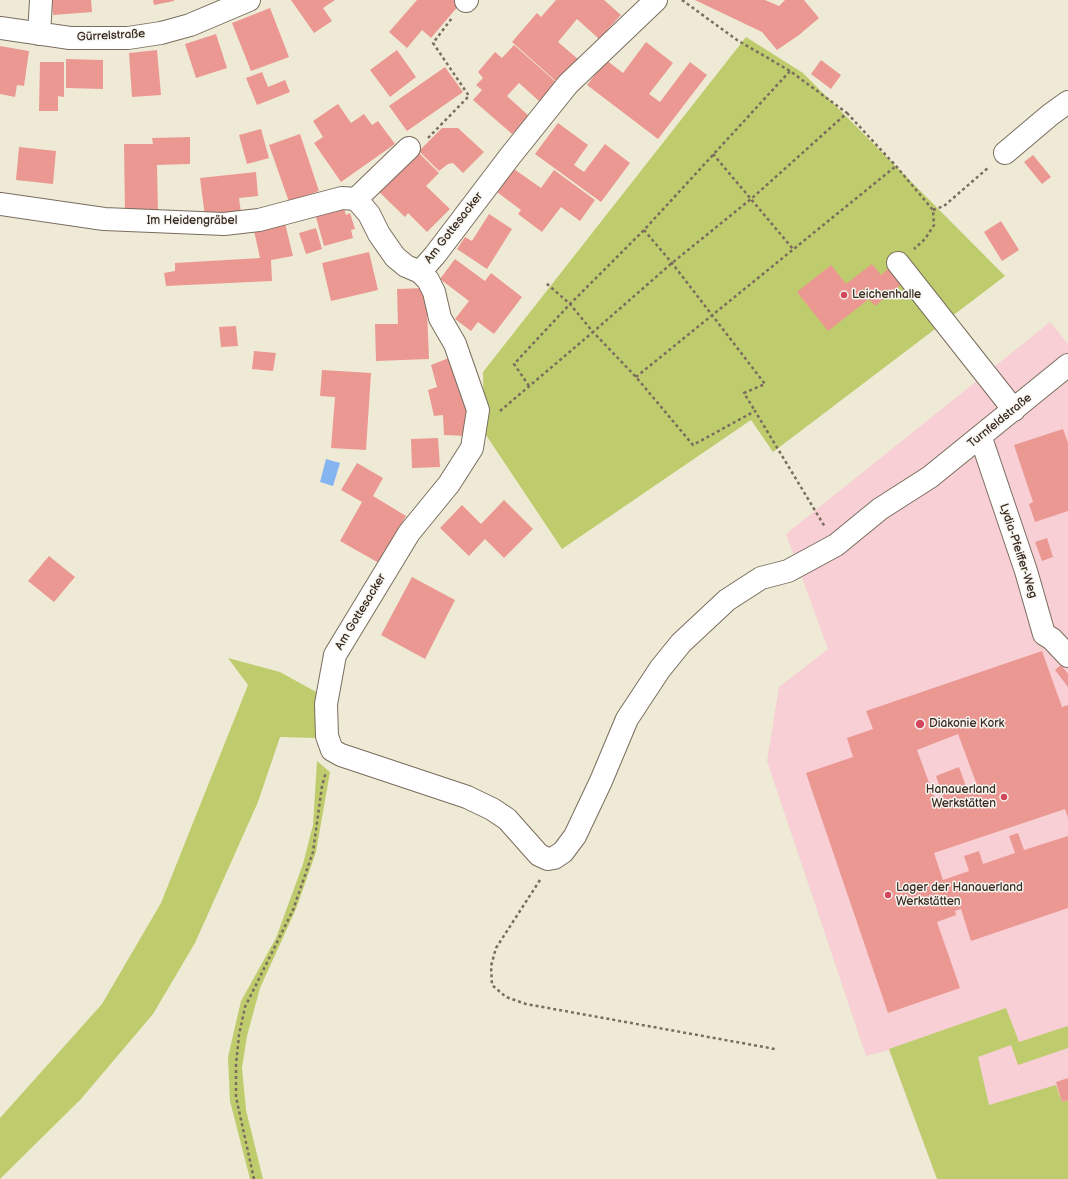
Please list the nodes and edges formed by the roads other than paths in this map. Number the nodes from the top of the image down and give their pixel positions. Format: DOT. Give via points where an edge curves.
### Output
graph roads {
  1 [pos="40,0"];
  2 [pos="249,0"];
  3 [pos="656,0"];
  4 [pos="0,28"];
  5 [pos="38,34"];
  6 [pos="1068,102"];
  7 [pos="409,148"];
  8 [pos="1005,153"];
  9 [pos="356,200"];
  10 [pos="0,204"];
  11 [pos="898,263"];
  12 [pos="420,272"];
  13 [pos="1068,365"];
  14 [pos="1014,410"];
  15 [pos="981,438"];
  16 [pos="1068,656"];
  17 [pos="548,859"];
  1 -- 5 [label="street"];
  2 -- 5 [label="street, Gürrelstraße" via="161,33 100,39"];
  3 -- 12 [label="street, Am Gottesacker" via="568,84"];
  4 -- 5 [label="street, Gürrelstraße"];
  6 -- 8 [label="street"];
  7 -- 9 [label="street"];
  9 -- 10 [label="street, Im Heidengräbel" via="342,198 259,220 224,224 104,219"];
  9 -- 12 [label="street" via="369,214 379,234 396,257 406,266"];
  11 -- 14 [label="street"];
  12 -- 17 [label="street, Am Gottesacker" via="434,292 440,318 455,344 478,410 472,448 449,484 409,533 335,655 326,704 327,736 332,750 341,755 467,797 492,809 507,819 539,855"];
  13 -- 14 [label="street, Turnfeldstraße"];
  14 -- 15 [label="street, Turnfeldstraße"];
  15 -- 16 [label="street, Lydia-Pfeiffer-Weg" via="1026,571 1044,634"];
  15 -- 17 [label="street, Turnfeldstraße" via="930,477 880,509 829,549 788,571 761,578 727,600 681,643 660,669 627,719 575,836 563,852"];
}
